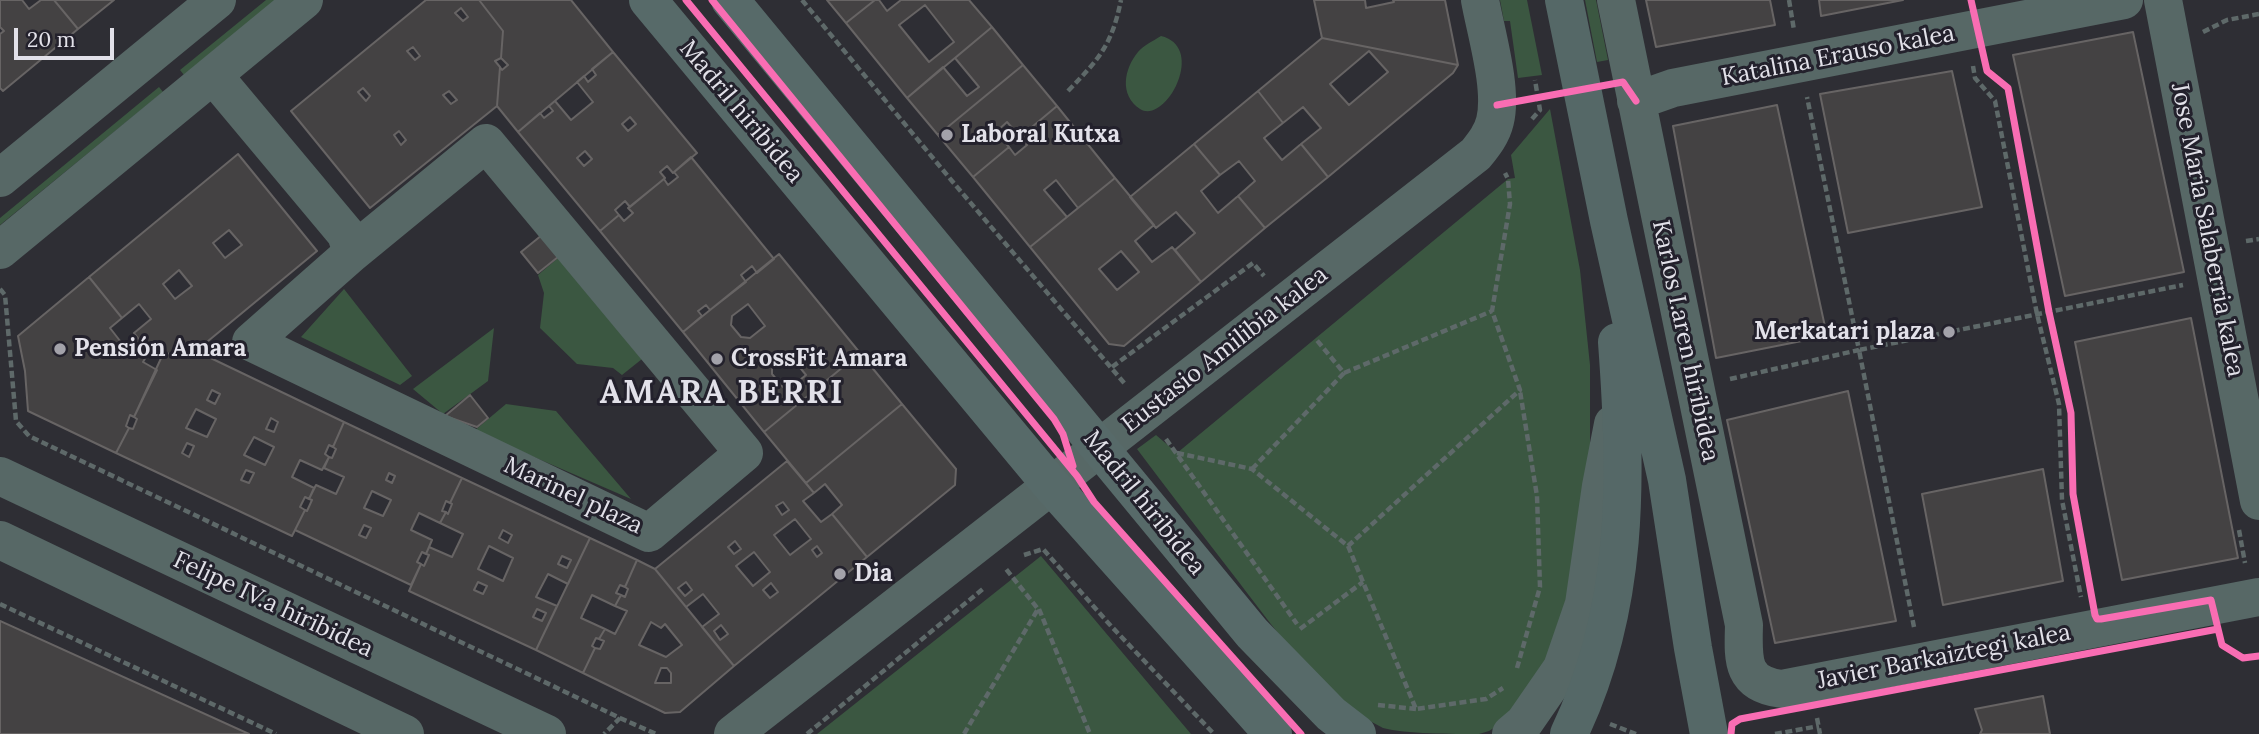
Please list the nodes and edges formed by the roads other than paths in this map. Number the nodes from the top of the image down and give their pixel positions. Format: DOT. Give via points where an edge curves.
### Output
graph roads {
  1 [pos="217,0"];
  2 [pos="304,0"];
  3 [pos="648,0"];
  4 [pos="730,0"];
  5 [pos="1480,0"];
  6 [pos="1564,0"];
  7 [pos="1616,0"];
  8 [pos="2124,0"];
  9 [pos="2163,0"];
  10 [pos="213,75"];
  11 [pos="1636,101"];
  12 [pos="0,178"];
  13 [pos="1609,221"];
  14 [pos="0,250"];
  15 [pos="352,253"];
  16 [pos="1620,388"];
  17 [pos="1100,449"];
  18 [pos="0,475"];
  19 [pos="1051,485"];
  20 [pos="2259,501"];
  21 [pos="0,540"];
  22 [pos="2259,597"];
  23 [pos="1754,680"];
  24 [pos="1364,719"];
  25 [pos="405,734"];
  26 [pos="547,734"];
  27 [pos="733,734"];
  28 [pos="1273,734"];
  29 [pos="1511,734"];
  30 [pos="1569,734"];
  31 [pos="1709,734"];
  1 -- 12 [label="street"];
  2 -- 10 [label="street"];
  3 -- 19 [label="main road, Madril hiribidea"];
  4 -- 17 [label="main road, Madril hiribidea"];
  5 -- 17 [label="street, Eustasio Amilibia kalea" via="1497,105 1493,129 1476,154"];
  6 -- 13 [label="main road, Karlos I.aren hiribidea"];
  7 -- 11 [label="street, Karlos I.aren hiribidea"];
  8 -- 11 [label="street, Katalina Erauso kalea" via="1685,86"];
  9 -- 20 [label="street, Jose Maria Salaberria kalea"];
  10 -- 14 [label="street"];
  10 -- 15 [label="street" via="345,234"];
  11 -- 23 [label="street, Karlos I.aren hiribidea" via="1744,625 1746,666"];
  13 -- 16 [label="main road, Karlos I.aren hiribidea"];
  13 -- 31 [label="main road, Karlos I.aren hiribidea" via="1667,480"];
  15 -- 15 [label="street, Marinel plaza" via="251,342 649,533 744,453 486,143"];
  16 -- 29 [label="street, Karlos I.aren hiribidea" via="1584,604 1562,668 1524,723"];
  16 -- 30 [label="main road, Karlos I.aren hiribidea" via="1620,556 1602,649"];
  17 -- 19 [label="street, Eustasio Amilibia kalea"];
  17 -- 24 [label="main road, Madril hiribidea" via="1252,633 1331,714"];
  18 -- 26 [label="street, Felipe IV.a hiribidea"];
  19 -- 27 [label="street, Eustasio Amilibia kalea"];
  19 -- 28 [label="main road, Madril hiribidea"];
  21 -- 25 [label="street"];
  22 -- 23 [label="street, Javier Barkaiztegi kalea" via="1782,689"];
}
